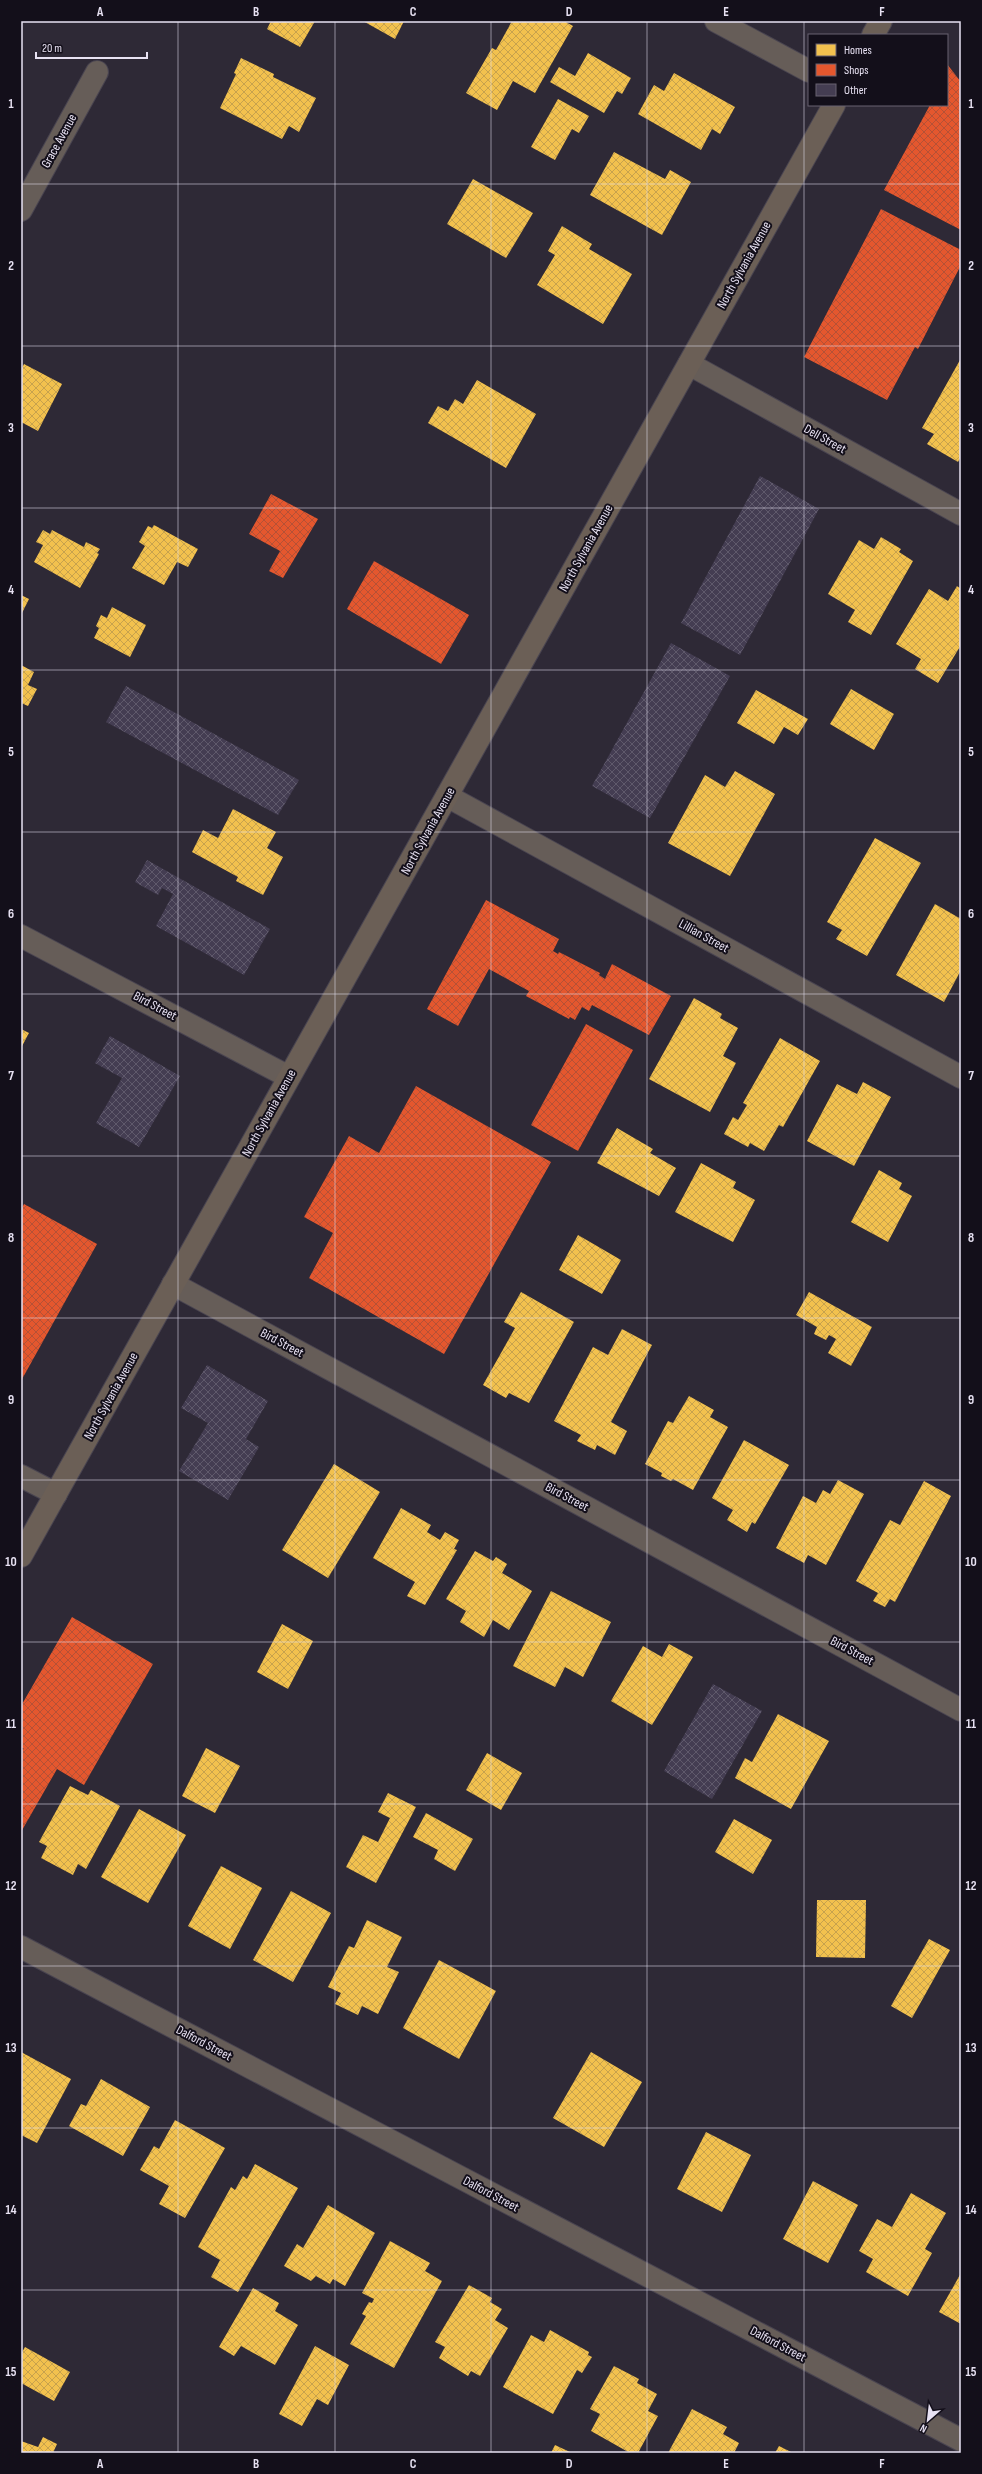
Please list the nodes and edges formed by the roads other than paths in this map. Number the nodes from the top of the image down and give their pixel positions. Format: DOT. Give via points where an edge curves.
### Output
graph roads {
  1 [pos="716,21"];
  2 [pos="881,21"];
  3 [pos="874,34"];
  4 [pos="808,70"];
  5 [pos="97,72"];
  6 [pos="833,106"];
  7 [pos="21,210"];
  8 [pos="689,364"];
  9 [pos="961,514"];
  10 [pos="447,796"];
  11 [pos="21,936"];
  12 [pos="289,1077"];
  13 [pos="961,1077"];
  14 [pos="173,1284"];
  15 [pos="21,1476"];
  16 [pos="56,1494"];
  17 [pos="21,1556"];
  18 [pos="961,1710"];
  19 [pos="21,1947"];
  20 [pos="961,2440"];
  1 -- 4 [label="street"];
  2 -- 3 [label="main road"];
  5 -- 7 [label="street, Grace Avenue"];
  6 -- 8 [label="main road, North Sylvania Avenue"];
  8 -- 9 [label="street, Dell Street"];
  8 -- 10 [label="main road, North Sylvania Avenue"];
  10 -- 12 [label="main road, North Sylvania Avenue"];
  10 -- 13 [label="street, Lillian Street"];
  11 -- 12 [label="street, Bird Street"];
  12 -- 14 [label="main road, North Sylvania Avenue"];
  14 -- 16 [label="main road, North Sylvania Avenue"];
  14 -- 18 [label="street, Bird Street"];
  15 -- 16 [label="street"];
  16 -- 17 [label="main road, North Sylvania Avenue"];
  19 -- 20 [label="street, Dalford Street"];
}
